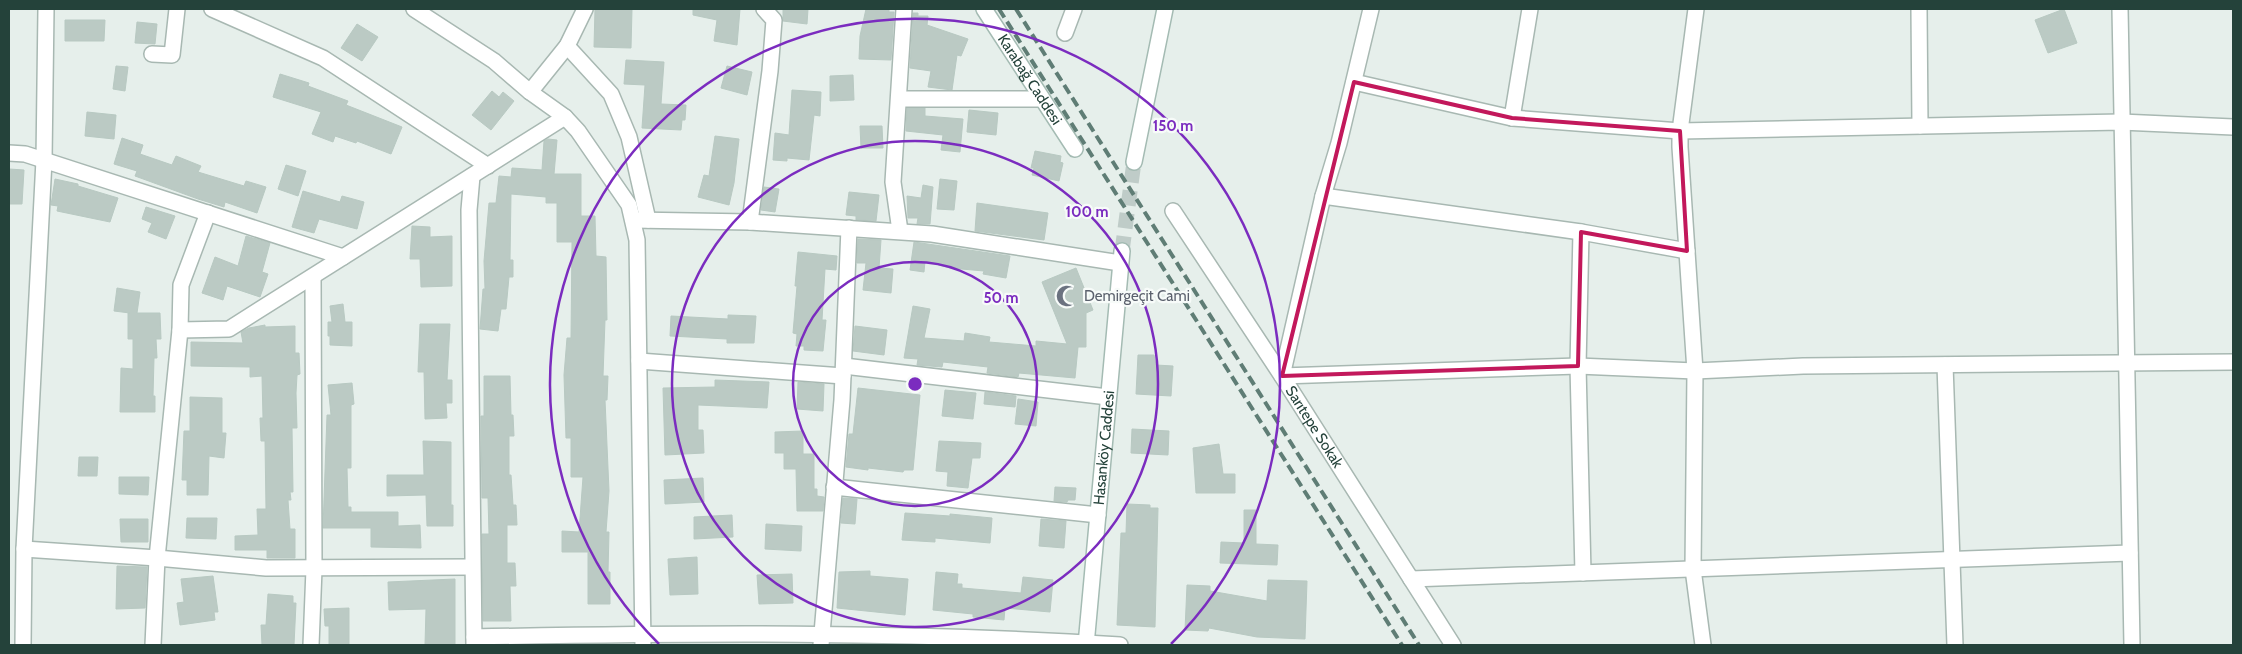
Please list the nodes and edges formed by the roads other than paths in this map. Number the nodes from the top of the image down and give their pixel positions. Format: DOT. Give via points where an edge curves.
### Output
graph roads {
  1 [pos="46,9"];
  2 [pos="177,9"];
  3 [pos="212,9"];
  4 [pos="414,9"];
  5 [pos="585,9"];
  6 [pos="764,9"];
  7 [pos="904,9"];
  8 [pos="984,9"];
  9 [pos="1074,9"];
  10 [pos="1164,9"];
  11 [pos="1371,9"];
  12 [pos="1530,9"];
  13 [pos="1696,9"];
  14 [pos="1919,9"];
  15 [pos="2120,9"];
  16 [pos="1065,33"];
  17 [pos="567,46"];
  18 [pos="152,54"];
  19 [pos="1354,82"];
  20 [pos="530,92"];
  21 [pos="899,98"];
  22 [pos="1042,99"];
  23 [pos="565,117"];
  24 [pos="1512,118"];
  25 [pos="2121,122"];
  26 [pos="1920,126"];
  27 [pos="2233,127"];
  28 [pos="1680,131"];
  29 [pos="1075,149"];
  30 [pos="9,153"];
  31 [pos="44,160"];
  32 [pos="1134,162"];
  33 [pos="488,166"];
  34 [pos="472,176"];
  35 [pos="1323,196"];
  36 [pos="1173,211"];
  37 [pos="208,213"];
  38 [pos="633,220"];
  39 [pos="648,220"];
  40 [pos="750,222"];
  41 [pos="850,228"];
  42 [pos="900,231"];
  43 [pos="1581,232"];
  44 [pos="1687,250"];
  45 [pos="343,257"];
  46 [pos="313,276"];
  47 [pos="180,330"];
  48 [pos="639,361"];
  49 [pos="2233,362"];
  50 [pos="2126,364"];
  51 [pos="1945,365"];
  52 [pos="1578,366"];
  53 [pos="843,371"];
  54 [pos="1695,371"];
  55 [pos="1282,376"];
  56 [pos="1108,397"];
  57 [pos="834,487"];
  58 [pos="1098,515"];
  59 [pos="24,549"];
  60 [pos="2130,553"];
  61 [pos="157,558"];
  62 [pos="1952,560"];
  63 [pos="472,567"];
  64 [pos="314,569"];
  65 [pos="1693,569"];
  66 [pos="1583,573"];
  67 [pos="1411,579"];
  68 [pos="642,640"];
  69 [pos="821,640"];
  70 [pos="474,641"];
  71 [pos="1086,644"];
  72 [pos="23,645"];
  73 [pos="153,645"];
  74 [pos="311,645"];
  75 [pos="1120,645"];
  76 [pos="1453,645"];
  77 [pos="1703,645"];
  78 [pos="1955,645"];
  79 [pos="2132,645"];
  1 -- 31 [label="street"];
  2 -- 18 [label="street" via="172,55"];
  3 -- 33 [label="street" via="323,58"];
  4 -- 20 [label="street" via="494,61"];
  5 -- 17 [label="street"];
  6 -- 40 [label="street" via="774,20"];
  7 -- 21 [label="street"];
  8 -- 22 [label="street, Karabağ Caddesi"];
  9 -- 16 [label="street"];
  10 -- 32 [label="street"];
  11 -- 19 [label="street"];
  12 -- 24 [label="street"];
  13 -- 28 [label="street"];
  14 -- 26 [label="street"];
  15 -- 25 [label="street"];
  17 -- 20 [label="street"];
  17 -- 39 [label="street" via="611,94 629,136"];
  19 -- 24 [label="street"];
  19 -- 35 [label="street"];
  20 -- 23 [label="street"];
  21 -- 22 [label="street"];
  21 -- 42 [label="street" via="893,182"];
  22 -- 29 [label="street, Karabağ Caddesi"];
  23 -- 33 [label="street"];
  23 -- 38 [label="street" via="578,130 629,205"];
  24 -- 28 [label="street"];
  25 -- 26 [label="street"];
  25 -- 27 [label="street"];
  25 -- 50 [label="street"];
  26 -- 28 [label="street"];
  28 -- 44 [label="street"];
  30 -- 31 [label="street"];
  31 -- 37 [label="street"];
  31 -- 59 [label="street"];
  33 -- 34 [label="street"];
  34 -- 45 [label="street"];
  34 -- 63 [label="street" via="469,220"];
  35 -- 43 [label="street"];
  35 -- 55 [label="street"];
  36 -- 55 [label="street, Sarıtepe Sokak"];
  37 -- 45 [label="street"];
  37 -- 47 [label="street" via="181,285"];
  38 -- 39 [label="street"];
  38 -- 48 [label="street" via="637,240"];
  39 -- 40 [label="street"];
  40 -- 41 [label="street"];
  41 -- 42 [label="street"];
  41 -- 53 [label="street"];
  42 -- 56 [label="street, Hasanköy Caddesi" via="1121,257"];
  43 -- 44 [label="street"];
  43 -- 52 [label="street"];
  44 -- 54 [label="street"];
  45 -- 46 [label="street"];
  46 -- 47 [label="street" via="229,329"];
  46 -- 64 [label="street"];
  47 -- 61 [label="street"];
  48 -- 53 [label="street"];
  48 -- 68 [label="street"];
  49 -- 50 [label="street"];
  50 -- 51 [label="street"];
  50 -- 60 [label="street"];
  51 -- 54 [label="street"];
  51 -- 62 [label="street"];
  52 -- 54 [label="street"];
  52 -- 55 [label="street"];
  52 -- 66 [label="street"];
  53 -- 56 [label="street"];
  53 -- 57 [label="street"];
  54 -- 65 [label="street"];
  55 -- 67 [label="street, Sarıtepe Sokak"];
  56 -- 58 [label="street, Hasanköy Caddesi"];
  57 -- 58 [label="street"];
  57 -- 69 [label="street"];
  58 -- 71 [label="street, Hasanköy Caddesi"];
  59 -- 61 [label="street"];
  59 -- 72 [label="street"];
  60 -- 62 [label="street"];
  60 -- 79 [label="street"];
  61 -- 64 [label="street"];
  61 -- 73 [label="street"];
  62 -- 65 [label="street"];
  62 -- 78 [label="street"];
  63 -- 64 [label="street"];
  63 -- 70 [label="street"];
  64 -- 74 [label="street"];
  65 -- 66 [label="street"];
  65 -- 77 [label="street"];
  66 -- 67 [label="street"];
  67 -- 76 [label="street, Sarıtepe Sokak"];
  68 -- 69 [label="street"];
  68 -- 70 [label="street"];
  69 -- 71 [label="street"];
  71 -- 75 [label="street"];
}
